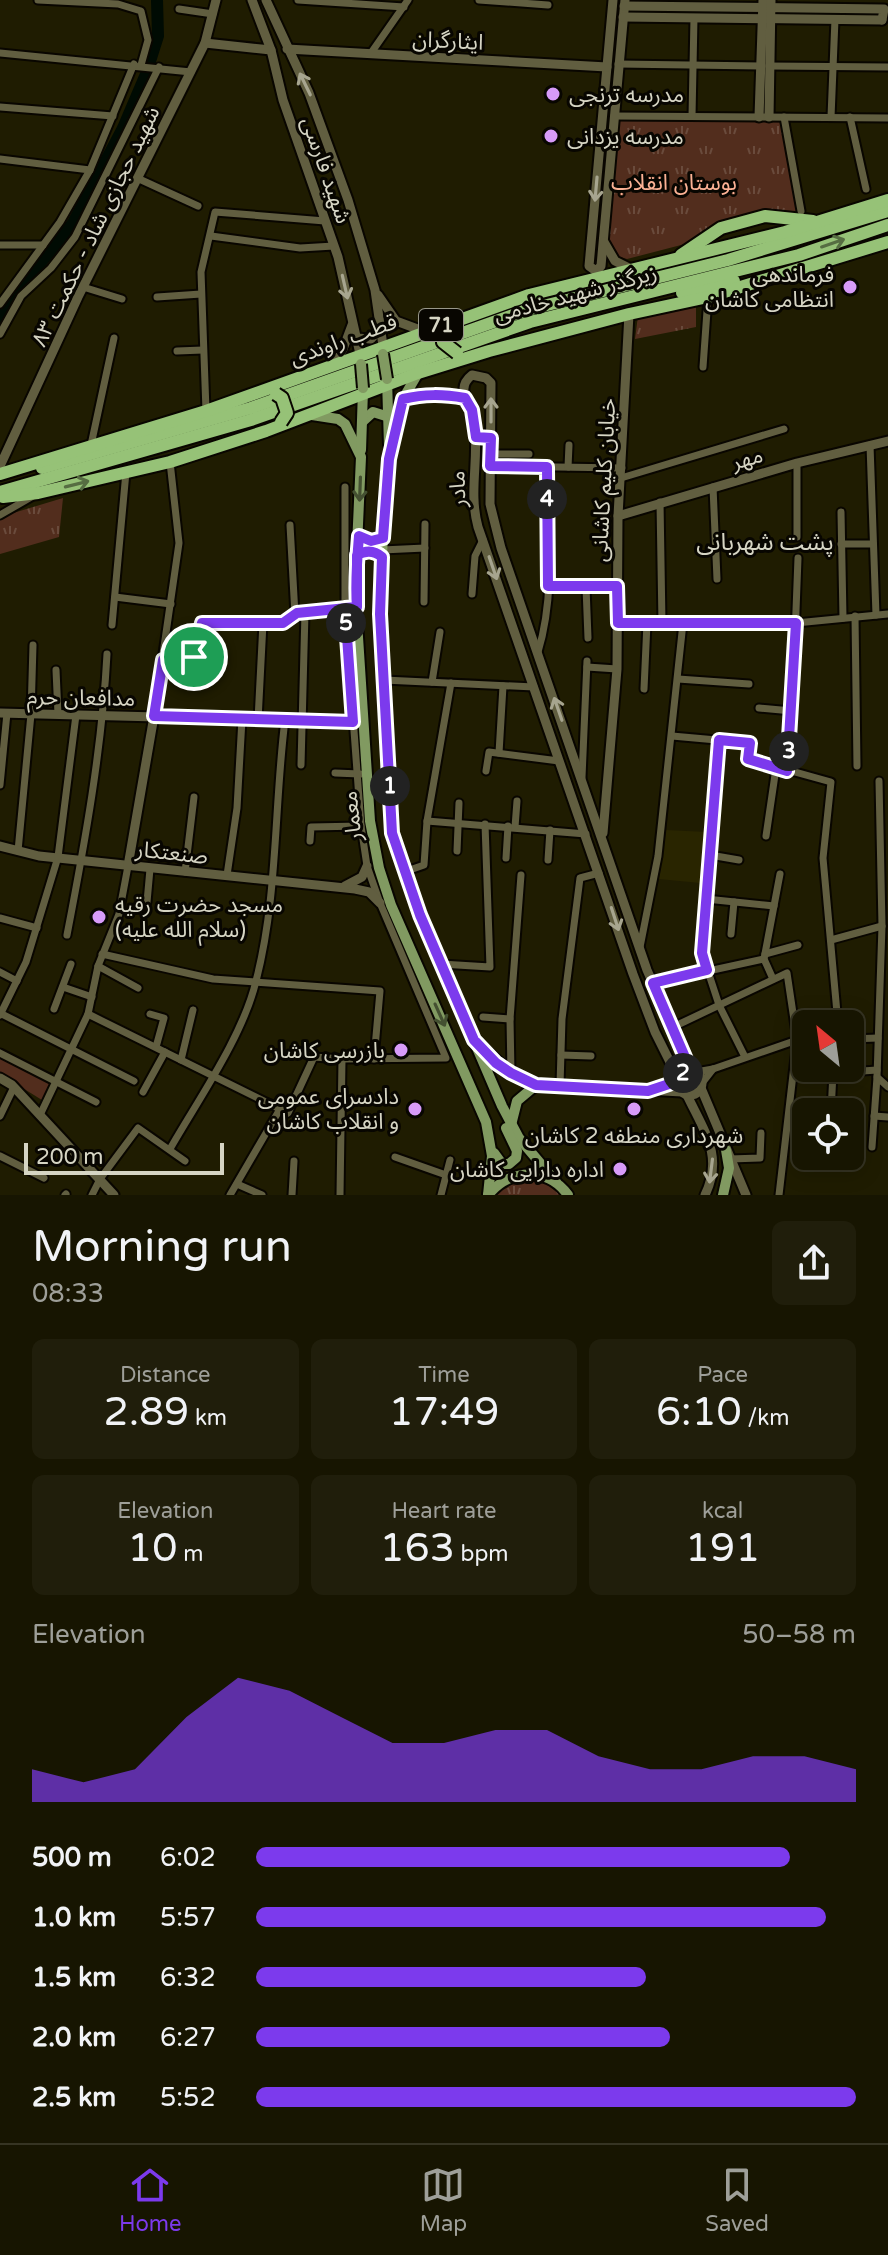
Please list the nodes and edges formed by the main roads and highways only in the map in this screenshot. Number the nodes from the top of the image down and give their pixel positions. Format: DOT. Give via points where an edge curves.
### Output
graph roads {
  1 [pos="888,200"];
  2 [pos="888,211"];
  3 [pos="820,222"];
  4 [pos="888,225"];
  5 [pos="888,242"];
  6 [pos="783,244"];
  7 [pos="799,255"];
  8 [pos="674,260"];
  9 [pos="583,280"];
  10 [pos="458,319"];
  11 [pos="550,335"];
  12 [pos="517,343"];
  13 [pos="383,350"];
  14 [pos="360,359"];
  15 [pos="418,373"];
  16 [pos="388,382"];
  17 [pos="363,390"];
  18 [pos="465,398"];
  19 [pos="403,399"];
  20 [pos="206,411"];
  21 [pos="310,415"];
  22 [pos="389,417"];
  23 [pos="362,422"];
  24 [pos="266,431"];
  25 [pos="361,457"];
  26 [pos="389,459"];
  27 [pos="4,470"];
  28 [pos="0,494"];
  29 [pos="359,536"];
  30 [pos="383,538"];
  31 [pos="382,554"];
  32 [pos="357,555"];
  33 [pos="474,1040"];
  34 [pos="446,1058"];
  35 [pos="459,1058"];
  36 [pos="502,1106"];
  37 [pos="511,1125"];
  38 [pos="492,1147"];
  39 [pos="728,1154"];
  40 [pos="556,1182"];
  41 [pos="488,1195"];
  42 [pos="568,1195"];
  43 [pos="723,1195"];
  1 -- 3 [label="highway, قطب راوندی / 71"];
  2 -- 6 [label="highway, زیرگذر شهید خادمی"];
  3 -- 8 [label="highway, قطب راوندی / 71"];
  3 -- 8 [label="highway" via="795,215 702,241"];
  7 -- 4 [label="highway, زیرگذر شهید خادمی, one-way"];
  5 -- 11 [label="highway, 71" via="708,297"];
  6 -- 9 [label="highway" via="605,283"];
  6 -- 27 [label="highway, زیرگذر شهید خادمی" via="527,310 251,408 33,471"];
  7 -- 11 [label="highway" via="773,272 587,315"];
  7 -- 28 [label="highway, زیرگذر شهید خادمی" via="530,322 251,420"];
  8 -- 9 [label="highway, قطب راوندی / 71"];
  9 -- 10 [label="highway, قطب راوندی / 71"];
  10 -- 12 [label="highway, bridge" via="445,329 443,342 457,353 502,340"];
  10 -- 13 [label="highway, قطب راوندی / 71"];
  11 -- 12 [label="highway, 71"];
  12 -- 15 [label="highway, 71"];
  13 -- 14 [label="highway, قطب راوندی / 71"];
  13 -- 16 [label="main road, معمار, bridge"];
  14 -- 17 [label="main road, معمار, bridge"];
  14 -- 20 [label="highway, قطب راوندی / 71"];
  15 -- 16 [label="highway, 71"];
  15 -- 19 [label="main road, معمار"];
  16 -- 17 [label="highway, 71"];
  16 -- 22 [label="main road, معمار"];
  17 -- 21 [label="highway, 71"];
  17 -- 23 [label="main road, معمار"];
  18 -- 19 [label="main road" via="441,393"];
  19 -- 26 [label="main road, معمار"];
  20 -- 24 [label="highway, bridge" via="276,394 287,413"];
  20 -- 27 [label="highway, قطب راوندی / 71"];
  21 -- 24 [label="highway, 71"];
  21 -- 25 [label="main road, معمار" via="345,424"];
  22 -- 23 [label="main road" via="373,412"];
  22 -- 26 [label="main road, معمار"];
  23 -- 25 [label="main road, معمار"];
  28 -- 24 [label="highway, 71, one-way" via="38,493 170,462"];
  25 -- 29 [label="main road, معمار, one-way"];
  26 -- 30 [label="main road, معمار"];
  29 -- 30 [label="main road"];
  29 -- 32 [label="main road, معمار"];
  30 -- 31 [label="main road, معمار"];
  31 -- 32 [label="main road"];
  31 -- 33 [label="main road, معمار" via="380,614 392,833"];
  32 -- 35 [label="main road, معمار, one-way" via="351,608 370,821 384,887"];
  33 -- 36 [label="main road, معمار"];
  33 -- 37 [label="main road" via="496,1063 536,1085 517,1101"];
  34 -- 35 [label="main road"];
  35 -- 38 [label="main road, معمار"];
  36 -- 37 [label="main road, معمار"];
  36 -- 38 [label="main road" via="516,1158 502,1164"];
  37 -- 40 [label="main road, معمار"];
  38 -- 41 [label="main road, معمار"];
  39 -- 43 [label="main road"];
  40 -- 41 [label="main road" via="542,1175 519,1175"];
  40 -- 42 [label="main road, معمار"];
}
